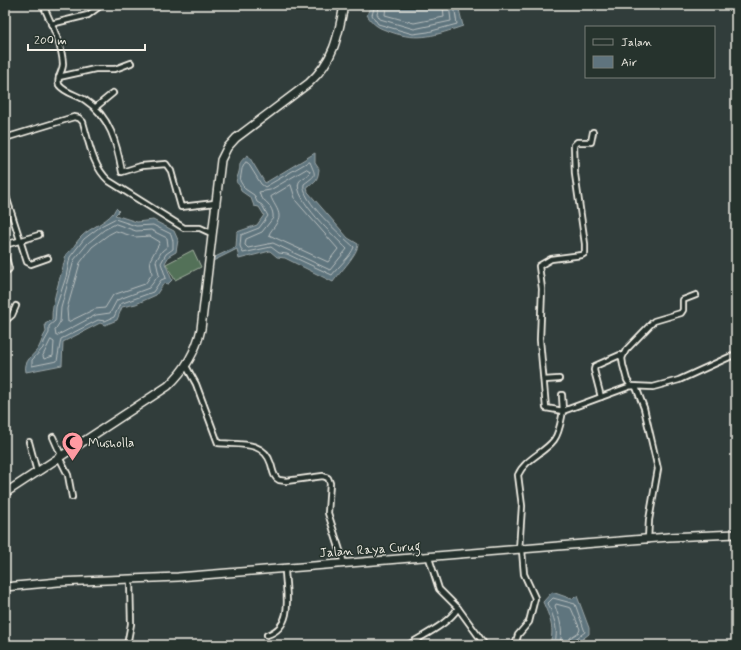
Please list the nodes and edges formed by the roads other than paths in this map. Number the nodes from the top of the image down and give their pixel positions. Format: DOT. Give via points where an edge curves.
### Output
graph roads {
  1 [pos="43,5"];
  2 [pos="331,5"];
  3 [pos="100,6"];
  4 [pos="344,6"];
  5 [pos="51,24"];
  6 [pos="131,64"];
  7 [pos="59,77"];
  8 [pos="113,93"];
  9 [pos="96,107"];
  10 [pos="593,132"];
  11 [pos="5,138"];
  12 [pos="5,193"];
  13 [pos="215,203"];
  14 [pos="212,233"];
  15 [pos="39,235"];
  16 [pos="21,240"];
  17 [pos="5,245"];
  18 [pos="5,254"];
  19 [pos="48,258"];
  20 [pos="5,272"];
  21 [pos="696,295"];
  22 [pos="16,306"];
  23 [pos="5,321"];
  24 [pos="736,354"];
  25 [pos="622,358"];
  26 [pos="186,366"];
  27 [pos="559,379"];
  28 [pos="544,380"];
  29 [pos="634,387"];
  30 [pos="562,395"];
  31 [pos="601,397"];
  32 [pos="563,410"];
  33 [pos="53,437"];
  34 [pos="29,442"];
  35 [pos="60,456"];
  36 [pos="37,472"];
  37 [pos="5,493"];
  38 [pos="72,497"];
  39 [pos="736,534"];
  40 [pos="648,540"];
  41 [pos="521,550"];
  42 [pos="429,558"];
  43 [pos="344,563"];
  44 [pos="285,568"];
  45 [pos="130,580"];
  46 [pos="5,587"];
  47 [pos="458,608"];
  48 [pos="267,635"];
  49 [pos="127,645"];
  50 [pos="408,645"];
  51 [pos="485,645"];
  52 [pos="502,645"];
  53 [pos="514,645"];
  1 -- 5 [label="street"];
  2 -- 4 [label="street"];
  3 -- 5 [label="street" via="88,15"];
  4 -- 13 [label="street" via="334,48 319,73 245,130 227,148 219,164"];
  5 -- 7 [label="street" via="62,62"];
  6 -- 7 [label="street" via="115,69"];
  7 -- 9 [label="street" via="59,87"];
  8 -- 9 [label="street"];
  9 -- 13 [label="street" via="111,132 122,172 141,166 166,164 171,171 181,207"];
  10 -- 28 [label="street" via="592,142 577,142 574,146 585,253 582,256 551,259 539,266 542,289 540,340"];
  11 -- 14 [label="street" via="74,117 80,118 97,166 106,178 184,228 200,228"];
  12 -- 16 [label="street"];
  13 -- 14 [label="street"];
  14 -- 26 [label="street" via="201,329"];
  15 -- 16 [label="street"];
  16 -- 17 [label="street"];
  16 -- 19 [label="street" via="28,263"];
  18 -- 20 [label="street" via="10,269"];
  21 -- 25 [label="street" via="683,300 681,314 654,321 626,350"];
  22 -- 23 [label="street" via="12,315"];
  24 -- 29 [label="street" via="680,380 653,387"];
  25 -- 29 [label="street" via="627,380"];
  25 -- 31 [label="street" via="620,355 595,366"];
  26 -- 35 [label="street" via="168,386"];
  26 -- 43 [label="street" via="196,384 218,443 258,447 267,455 274,476 279,480 323,476 328,478 328,513"];
  27 -- 28 [label="street"];
  28 -- 32 [label="street" via="546,408"];
  29 -- 31 [label="street"];
  29 -- 40 [label="street" via="644,408 658,469 648,520"];
  30 -- 32 [label="street"];
  31 -- 32 [label="street"];
  32 -- 41 [label="street" via="558,434 553,442 524,466 518,475 522,506"];
  33 -- 35 [label="street"];
  34 -- 36 [label="street"];
  35 -- 36 [label="street"];
  35 -- 38 [label="street" via="68,475"];
  36 -- 37 [label="street"];
  39 -- 40 [label="street, Jalan Raya Curug"];
  40 -- 41 [label="street, Jalan Raya Curug"];
  41 -- 42 [label="street, Jalan Raya Curug"];
  41 -- 53 [label="street" via="524,574 535,598 529,622 518,635"];
  42 -- 43 [label="street, Jalan Raya Curug"];
  42 -- 47 [label="street" via="439,589"];
  43 -- 44 [label="street, Jalan Raya Curug"];
  44 -- 45 [label="street, Jalan Raya Curug"];
  44 -- 48 [label="street" via="286,617 279,629"];
  45 -- 46 [label="street, Jalan Raya Curug" via="58,582"];
  45 -- 49 [label="street" via="131,624"];
  47 -- 50 [label="street" via="438,627"];
  47 -- 51 [label="street"];
  52 -- 53 [label="street"];
}
